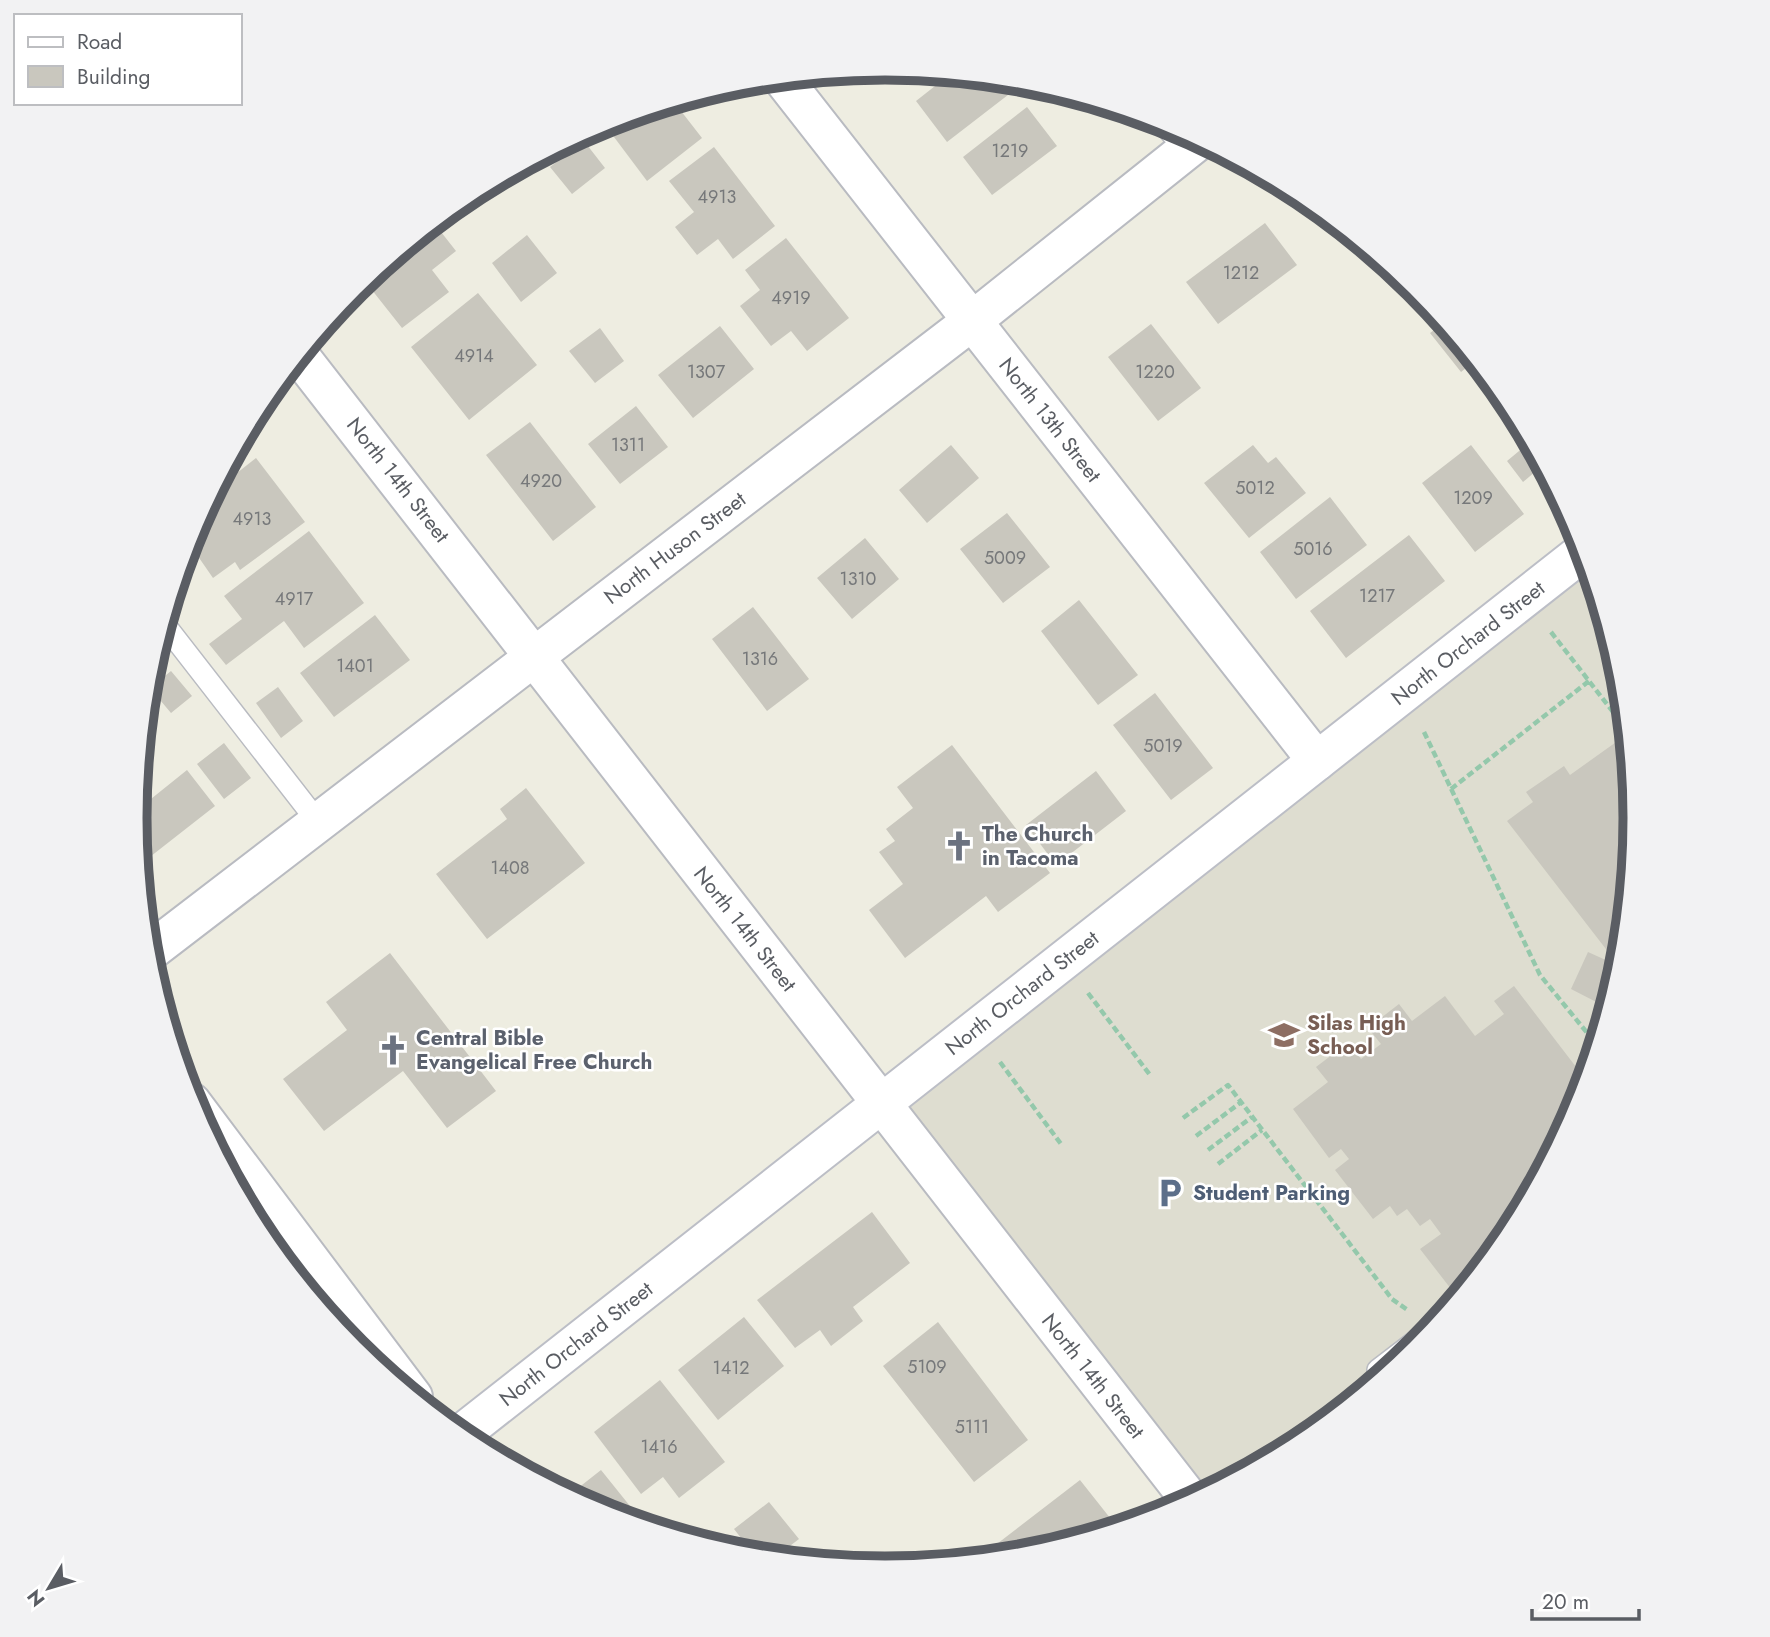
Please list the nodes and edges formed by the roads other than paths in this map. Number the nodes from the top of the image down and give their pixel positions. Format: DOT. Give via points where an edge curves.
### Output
graph roads {
  1 [pos="789,87"];
  2 [pos="1178,142"];
  3 [pos="972,321"];
  4 [pos="305,363"];
  5 [pos="1578,565"];
  6 [pos="171,633"];
  7 [pos="534,655"];
  8 [pos="1317,761"];
  9 [pos="318,822"];
  10 [pos="158,945"];
  11 [pos="880,1105"];
  12 [pos="222,1144"];
  13 [pos="387,1363"];
  14 [pos="470,1428"];
  15 [pos="1184,1492"];
  1 -- 3 [label="street, North 13th Street"];
  2 -- 3 [label="street, North Huson Street"];
  3 -- 7 [label="street, North Huson Street"];
  3 -- 8 [label="street, North 13th Street"];
  4 -- 7 [label="street, North 14th Street"];
  5 -- 8 [label="street, North Orchard Street"];
  6 -- 9 [label="lane"];
  7 -- 9 [label="street, North Huson Street"];
  7 -- 11 [label="street, North 14th Street"];
  8 -- 11 [label="street, North Orchard Street"];
  9 -- 10 [label="street, North Huson Street"];
  11 -- 14 [label="street, North Orchard Street"];
  11 -- 15 [label="street, North 14th Street"];
  12 -- 13 [label="street"];
}
